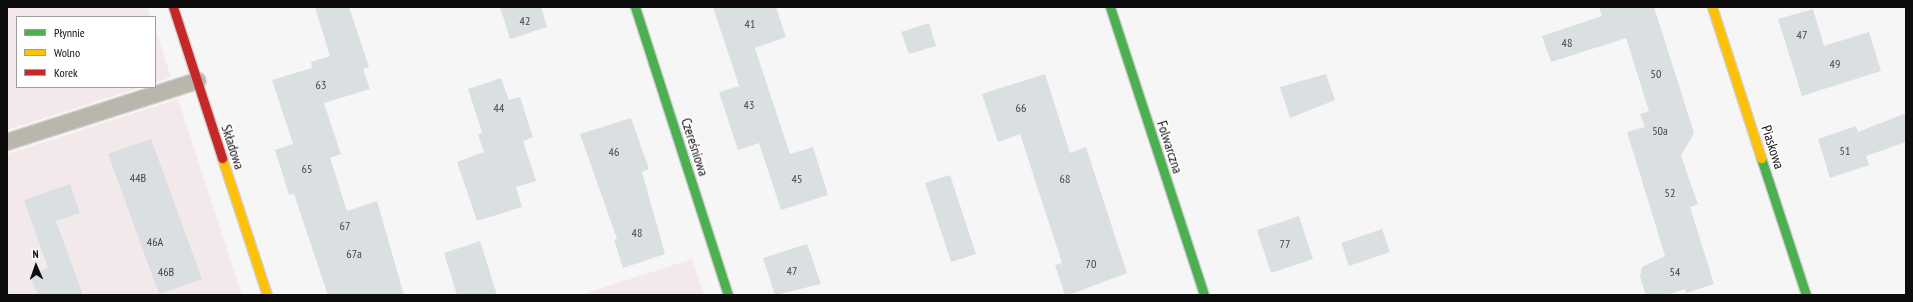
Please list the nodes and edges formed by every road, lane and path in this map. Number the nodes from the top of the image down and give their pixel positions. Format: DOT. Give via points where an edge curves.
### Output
graph roads {
  1 [pos="173,7"];
  2 [pos="635,7"];
  3 [pos="1110,7"];
  4 [pos="1712,7"];
  5 [pos="197,81"];
  6 [pos="7,142"];
  7 [pos="267,295"];
  8 [pos="728,295"];
  9 [pos="1204,295"];
  10 [pos="1806,295"];
  1 -- 5 [label="street, Składowa"];
  2 -- 8 [label="street, Czereśniowa"];
  3 -- 9 [label="street, Folwarczna"];
  4 -- 10 [label="street, Piaskowa"];
  5 -- 6 [label="lane"];
  5 -- 7 [label="street, Składowa"];
}
